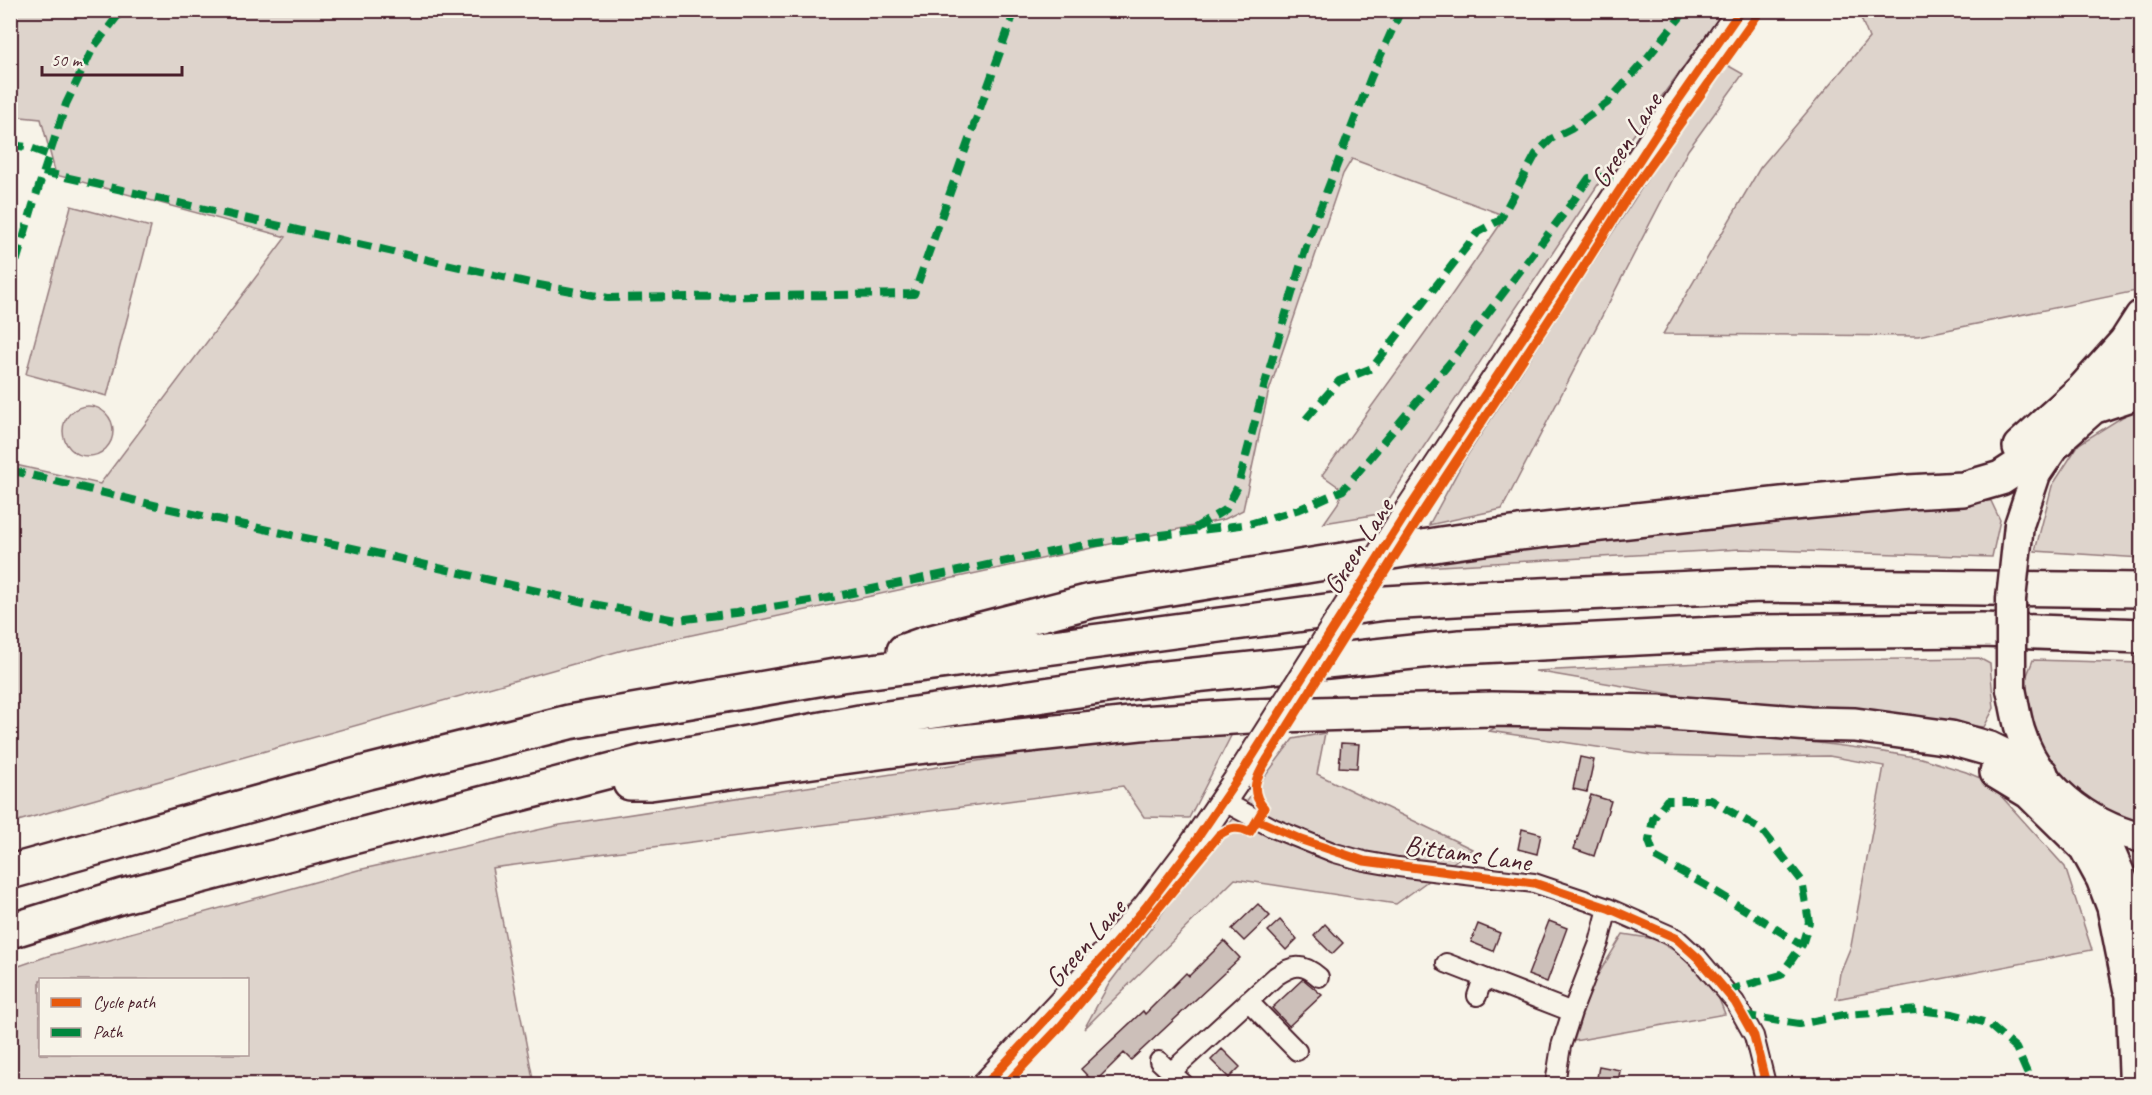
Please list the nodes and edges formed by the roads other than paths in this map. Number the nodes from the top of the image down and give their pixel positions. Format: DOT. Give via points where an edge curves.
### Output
graph roads {
  1 [pos="1741,10"];
  2 [pos="2142,317"];
  3 [pos="2142,350"];
  4 [pos="2142,393"];
  5 [pos="2094,409"];
  6 [pos="2059,440"];
  7 [pos="1908,492"];
  8 [pos="2142,590"];
  9 [pos="2142,636"];
  10 [pos="841,675"];
  11 [pos="1810,724"];
  12 [pos="2041,774"];
  13 [pos="566,782"];
  14 [pos="1223,801"];
  15 [pos="2084,814"];
  16 [pos="2142,838"];
  17 [pos="10,872"];
  18 [pos="1608,908"];
  19 [pos="10,931"];
  20 [pos="1446,963"];
  21 [pos="1319,977"];
  22 [pos="1484,978"];
  23 [pos="2130,987"];
  24 [pos="1477,996"];
  25 [pos="1248,1001"];
  26 [pos="1572,1012"];
  27 [pos="1297,1052"];
  28 [pos="1171,1072"];
  29 [pos="986,1084"];
  30 [pos="1555,1084"];
  31 [pos="1766,1084"];
  32 [pos="2133,1084"];
  1 -- 14 [label="street, Green Lane, bridge" via="1409,509"];
  2 -- 7 [label="highway" via="2126,342 2083,390 2024,445 1948,482"];
  3 -- 5 [label="main road"];
  4 -- 5 [label="main road"];
  5 -- 6 [label="main road"];
  6 -- 7 [label="highway" via="2001,478 1963,489"];
  6 -- 12 [label="main road, bridge" via="2036,474 2019,525 2011,599 2011,689 2020,730"];
  7 -- 10 [label="highway" via="1519,533 1091,601 924,644"];
  8 -- 10 [label="highway" via="1761,585 1397,603"];
  9 -- 13 [label="highway" via="1982,630 1756,632 1460,647 1147,680 871,720 644,762"];
  10 -- 17 [label="highway" via="569,722 368,772"];
  11 -- 12 [label="highway" via="1855,725 1951,738 1990,749"];
  11 -- 13 [label="highway" via="1658,712 1503,709 1249,716 1140,723 916,747 650,783"];
  11 -- 23 [label="highway" via="1960,758 1997,772 2030,792 2086,847 2103,878 2114,907"];
  12 -- 15 [label="main road" via="2059,795"];
  13 -- 19 [label="highway" via="123,896"];
  14 -- 18 [label="street, Bittams Lane" via="1273,828 1335,853 1364,861 1534,883"];
  14 -- 29 [label="street, Green Lane" via="1146,907"];
  15 -- 16 [label="main road" via="2122,833"];
  15 -- 23 [label="main road" via="2109,848 2126,887 2130,910"];
  18 -- 26 [label="street"];
  18 -- 31 [label="street, Bittams Lane" via="1676,938 1698,958 1735,1002 1754,1036"];
  20 -- 22 [label="street"];
  21 -- 25 [label="street" via="1310,969 1290,967"];
  22 -- 24 [label="street"];
  22 -- 26 [label="street"];
  23 -- 32 [label="main road"];
  25 -- 27 [label="street"];
  25 -- 28 [label="street"];
  26 -- 30 [label="street"];
}
